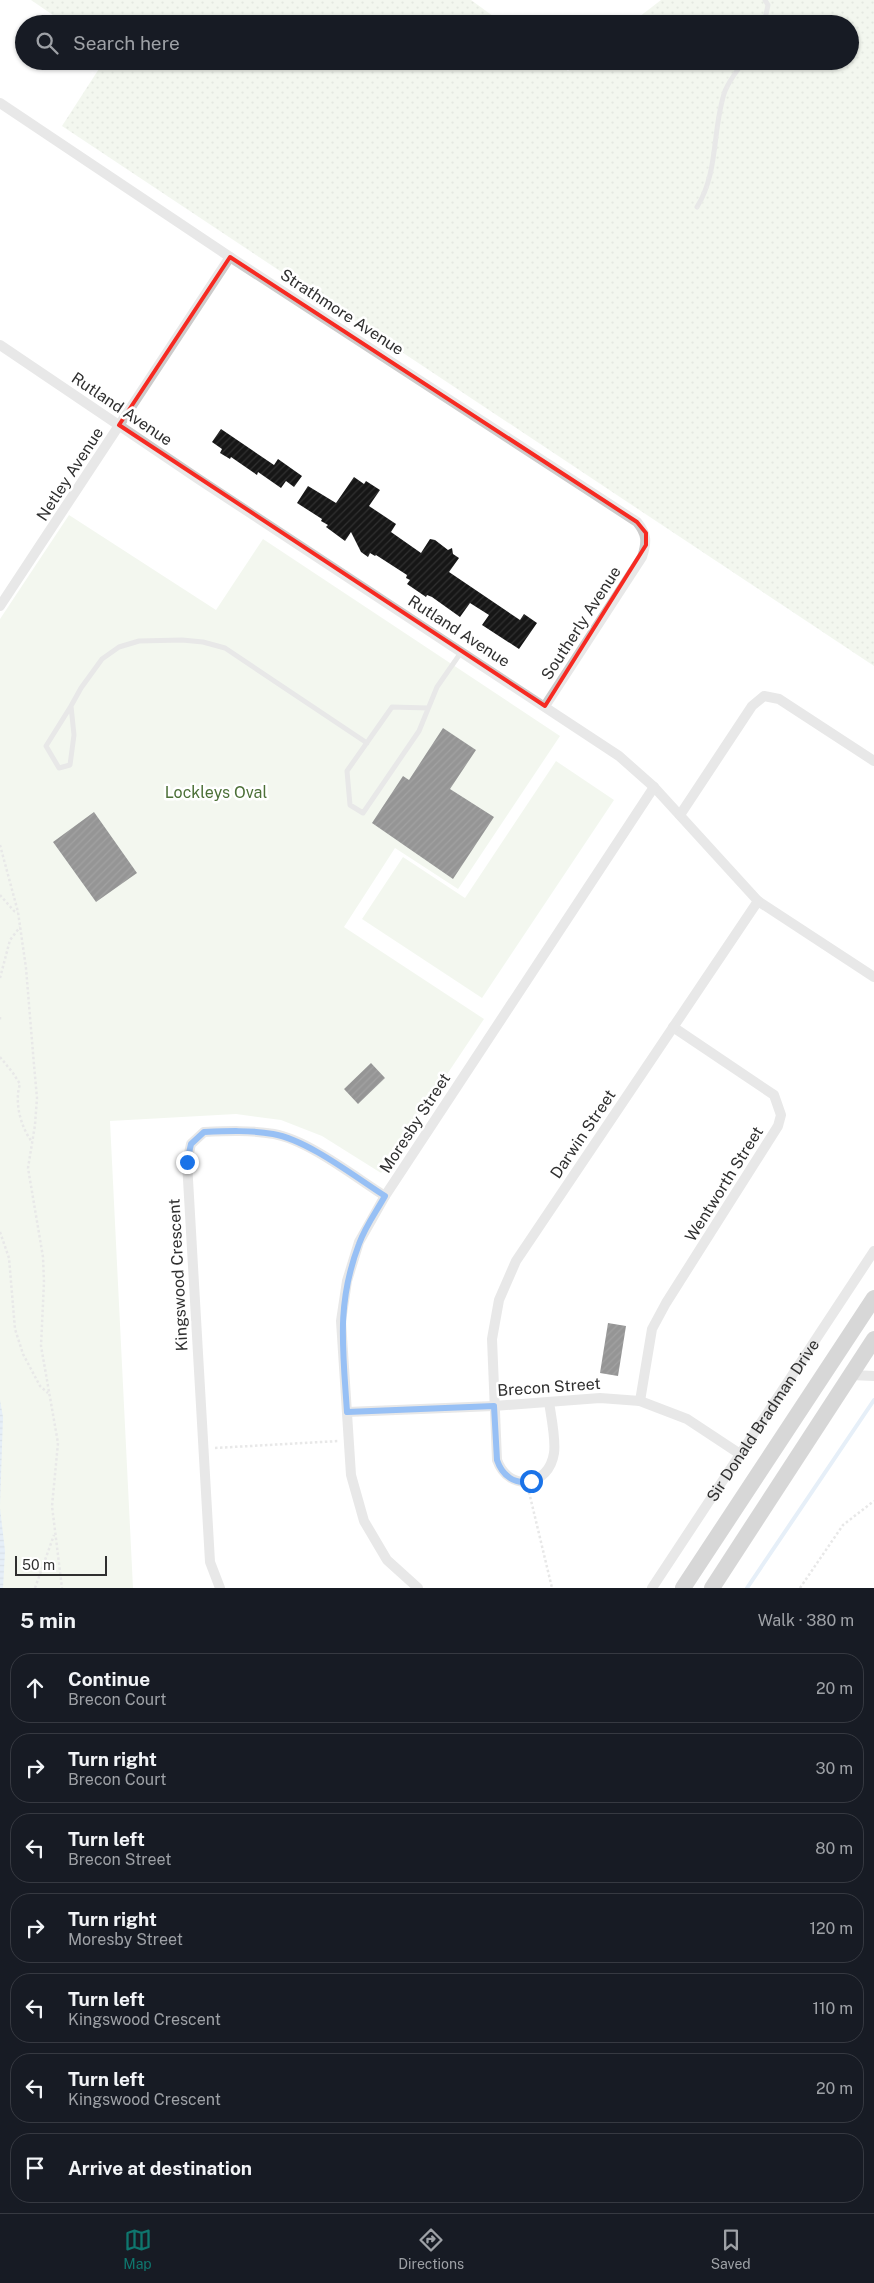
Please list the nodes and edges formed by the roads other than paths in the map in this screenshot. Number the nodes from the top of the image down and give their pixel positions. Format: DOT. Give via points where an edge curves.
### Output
graph roads {
  1 [pos="765,0"];
  2 [pos="766,15"];
  3 [pos="737,70"];
  4 [pos="0,103"];
  5 [pos="697,206"];
  6 [pos="230,257"];
  7 [pos="0,345"];
  8 [pos="119,425"];
  9 [pos="642,557"];
  10 [pos="0,606"];
  11 [pos="462,651"];
  12 [pos="71,706"];
  13 [pos="545,706"];
  14 [pos="428,708"];
  15 [pos="367,743"];
  16 [pos="874,761"];
  17 [pos="654,787"];
  18 [pos="680,815"];
  19 [pos="758,901"];
  20 [pos="874,977"];
  21 [pos="673,1027"];
  22 [pos="385,1196"];
  23 [pos="874,1251"];
  24 [pos="874,1298"];
  25 [pos="874,1339"];
  26 [pos="851,1375"];
  27 [pos="874,1376"];
  28 [pos="640,1401"];
  29 [pos="549,1402"];
  30 [pos="494,1406"];
  31 [pos="347,1412"];
  32 [pos="740,1454"];
  33 [pos="220,1588"];
  34 [pos="418,1588"];
  35 [pos="652,1588"];
  36 [pos="683,1588"];
  37 [pos="712,1588"];
  1 -- 2 [label="lane" via="768,5"];
  3 -- 5 [label="lane" via="725,92 714,155 704,195"];
  4 -- 6 [label="street, Strathmore Avenue"];
  6 -- 8 [label="street, Netley Avenue"];
  6 -- 9 [label="street, Strathmore Avenue" via="637,522 646,533"];
  7 -- 8 [label="street, Rutland Avenue"];
  8 -- 10 [label="street, Netley Avenue"];
  8 -- 11 [label="street, Rutland Avenue"];
  9 -- 13 [label="street, Southerly Avenue"];
  11 -- 13 [label="street, Rutland Avenue"];
  11 -- 14 [label="lane" via="437,687"];
  12 -- 12 [label="lane" via="74,735 70,765 59,768 46,746"];
  12 -- 15 [label="lane" via="102,659 119,647 161,639 203,642 225,648"];
  13 -- 17 [label="street, Rutland Avenue" via="619,756"];
  14 -- 15 [label="lane" via="392,707"];
  14 -- 15 [label="lane" via="419,731 363,813 350,805 347,772"];
  16 -- 18 [label="street" via="779,699 764,696 752,706"];
  17 -- 18 [label="street, Rutland Avenue"];
  17 -- 22 [label="street, Moresby Street"];
  18 -- 19 [label="street, Rutland Avenue"];
  19 -- 20 [label="street, Rutland Avenue"];
  19 -- 21 [label="street, Darwin Street"];
  21 -- 28 [label="street, Wentworth Street" via="774,1095 781,1115 778,1126 652,1329"];
  21 -- 30 [label="street, Darwin Street" via="516,1261 499,1300 492,1339"];
  22 -- 31 [label="street, Moresby Street" via="359,1242 346,1281 341,1321"];
  22 -- 33 [label="street, Kingswood Crescent" via="307,1147 275,1134 204,1132 191,1144 187,1162 210,1562"];
  23 -- 32 [label="street, Sir Donald Bradman Drive"];
  24 -- 36 [label="main road, Sir Donald Bradman Drive"];
  25 -- 26 [label="main road"];
  26 -- 27 [label="street"];
  26 -- 37 [label="main road"];
  28 -- 29 [label="street, Brecon Street" via="600,1398"];
  28 -- 32 [label="street, Brecon Street" via="687,1419"];
  29 -- 30 [label="street, Brecon Street"];
  29 -- 30 [label="street, Darwin Street" via="554,1453 541,1476 526,1482 513,1480 497,1460"];
  30 -- 31 [label="street, Brecon Street"];
  31 -- 34 [label="street, Moresby Street" via="351,1475 364,1522 387,1560"];
  32 -- 35 [label="street, Sir Donald Bradman Drive"];
}
